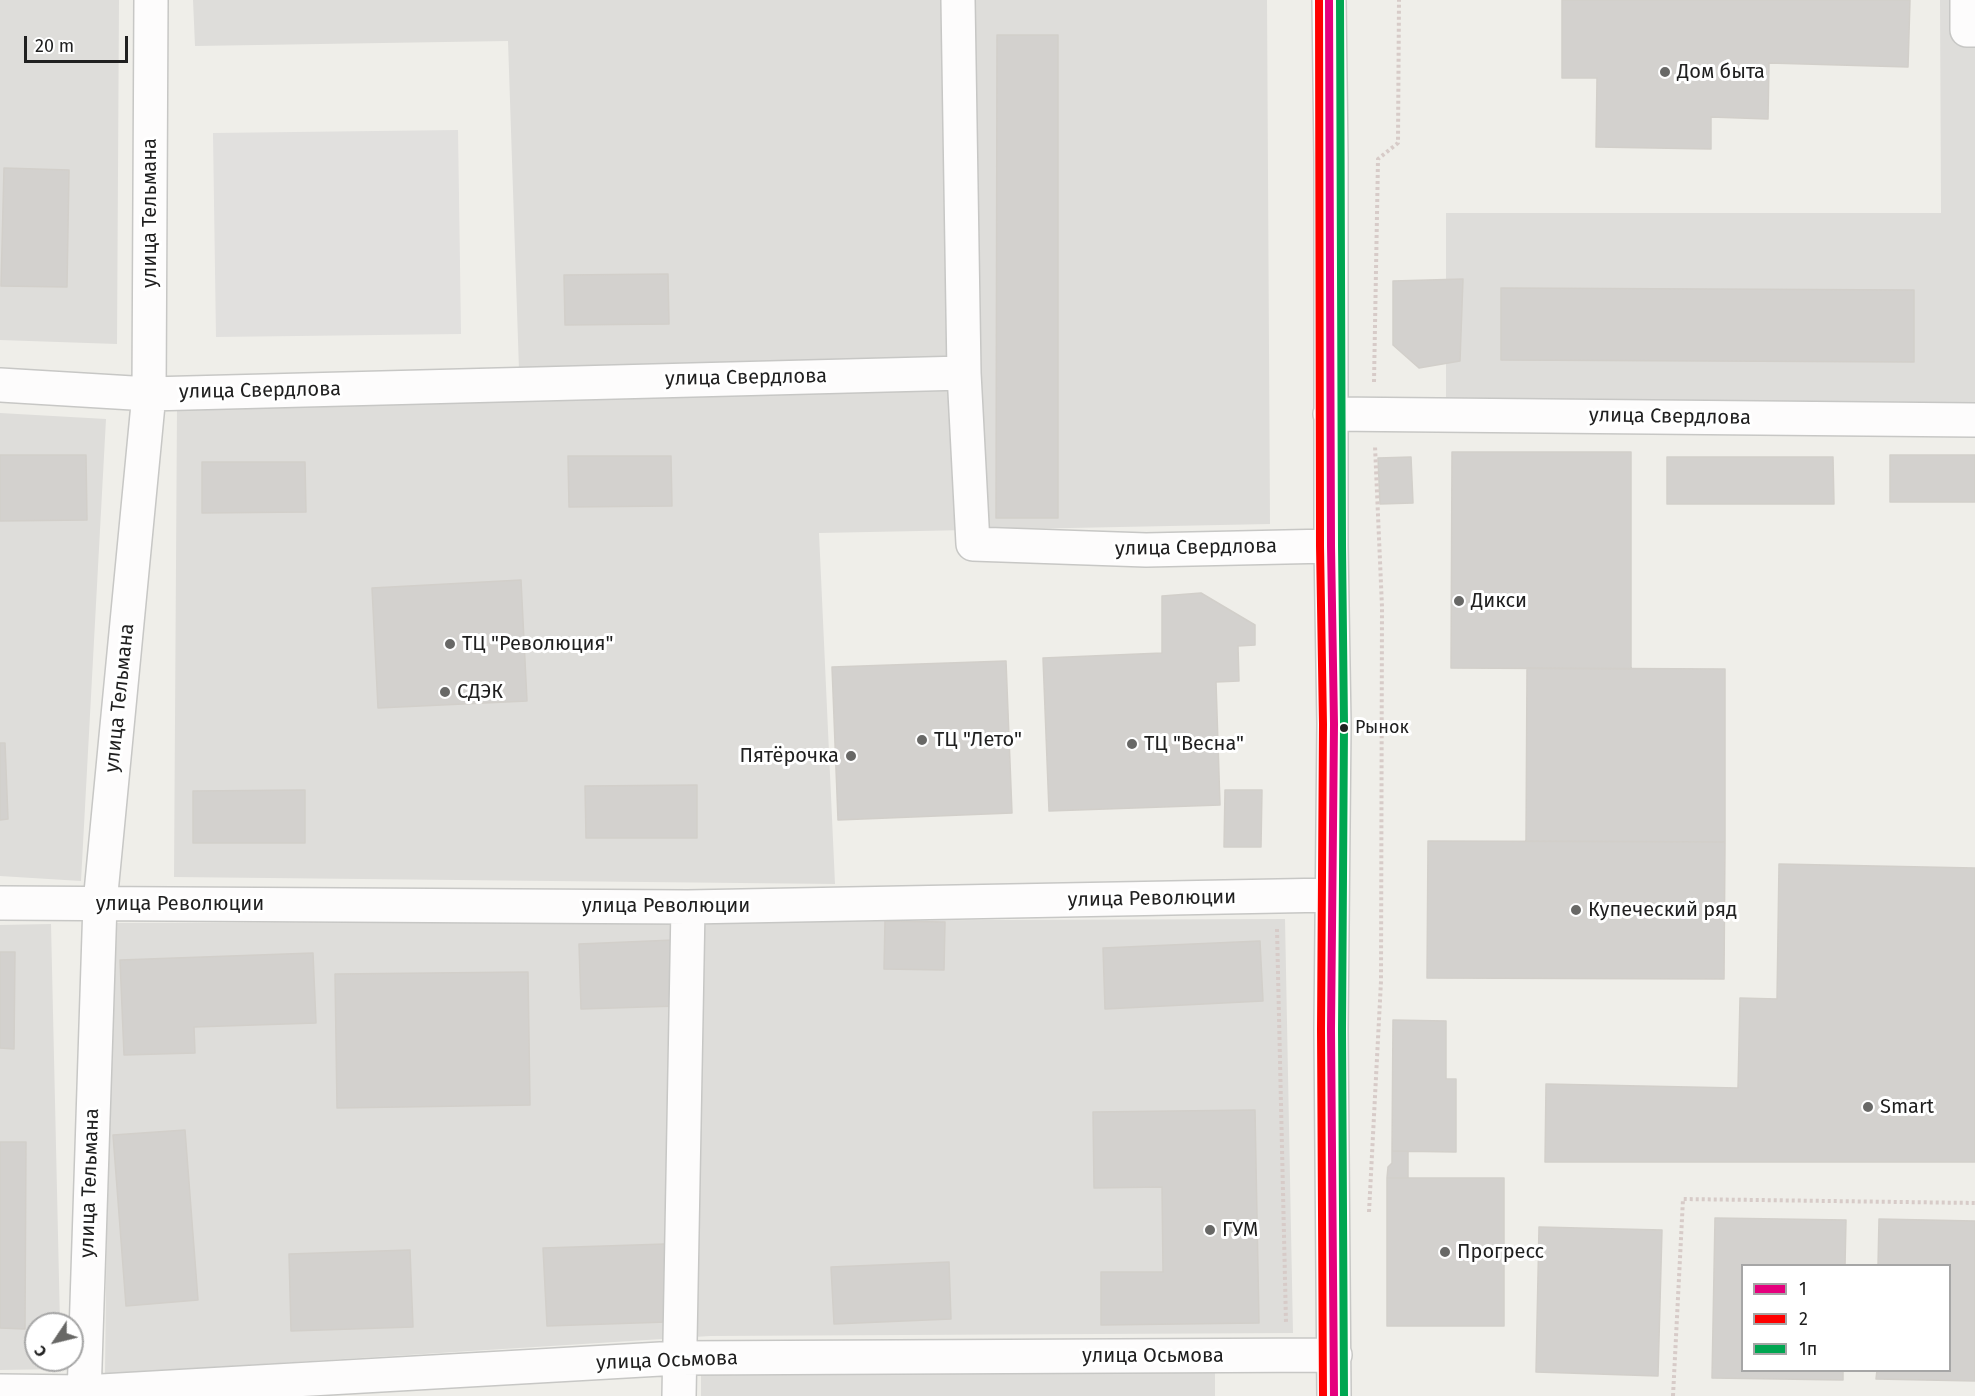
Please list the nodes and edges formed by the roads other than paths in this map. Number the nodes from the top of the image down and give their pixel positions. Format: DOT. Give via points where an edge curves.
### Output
graph roads {
  1 [pos="151,0"];
  2 [pos="958,0"];
  3 [pos="1329,0"];
  4 [pos="1967,0"];
  5 [pos="1975,30"];
  6 [pos="964,373"];
  7 [pos="0,385"];
  8 [pos="149,394"];
  9 [pos="1330,414"];
  10 [pos="1975,420"];
  11 [pos="1331,546"];
  12 [pos="1332,895"];
  13 [pos="0,903"];
  14 [pos="100,903"];
  15 [pos="688,907"];
  16 [pos="1335,1354"];
  17 [pos="678,1358"];
  18 [pos="0,1391"];
  19 [pos="84,1394"];
  20 [pos="679,1396"];
  21 [pos="1334,1396"];
  1 -- 8 [label="street, улица Тельмана"];
  2 -- 6 [label="street"];
  3 -- 9 [label="street"];
  4 -- 5 [label="street" via="1967,30"];
  6 -- 8 [label="street, улица Свердлова"];
  6 -- 11 [label="street, улица Свердлова" via="974,544 1146,550"];
  7 -- 8 [label="street, улица Свердлова"];
  8 -- 14 [label="street, улица Тельмана"];
  9 -- 10 [label="street, улица Свердлова"];
  9 -- 11 [label="street"];
  11 -- 12 [label="street"];
  12 -- 15 [label="street, улица Революции"];
  12 -- 16 [label="street"];
  13 -- 14 [label="street, улица Революции"];
  14 -- 15 [label="street, улица Революции"];
  14 -- 19 [label="street, улица Тельмана"];
  15 -- 17 [label="street"];
  16 -- 17 [label="street, улица Осьмова"];
  16 -- 21 [label="street"];
  17 -- 19 [label="street, улица Осьмова"];
  17 -- 20 [label="street"];
  18 -- 19 [label="street, улица Осьмова"];
}
